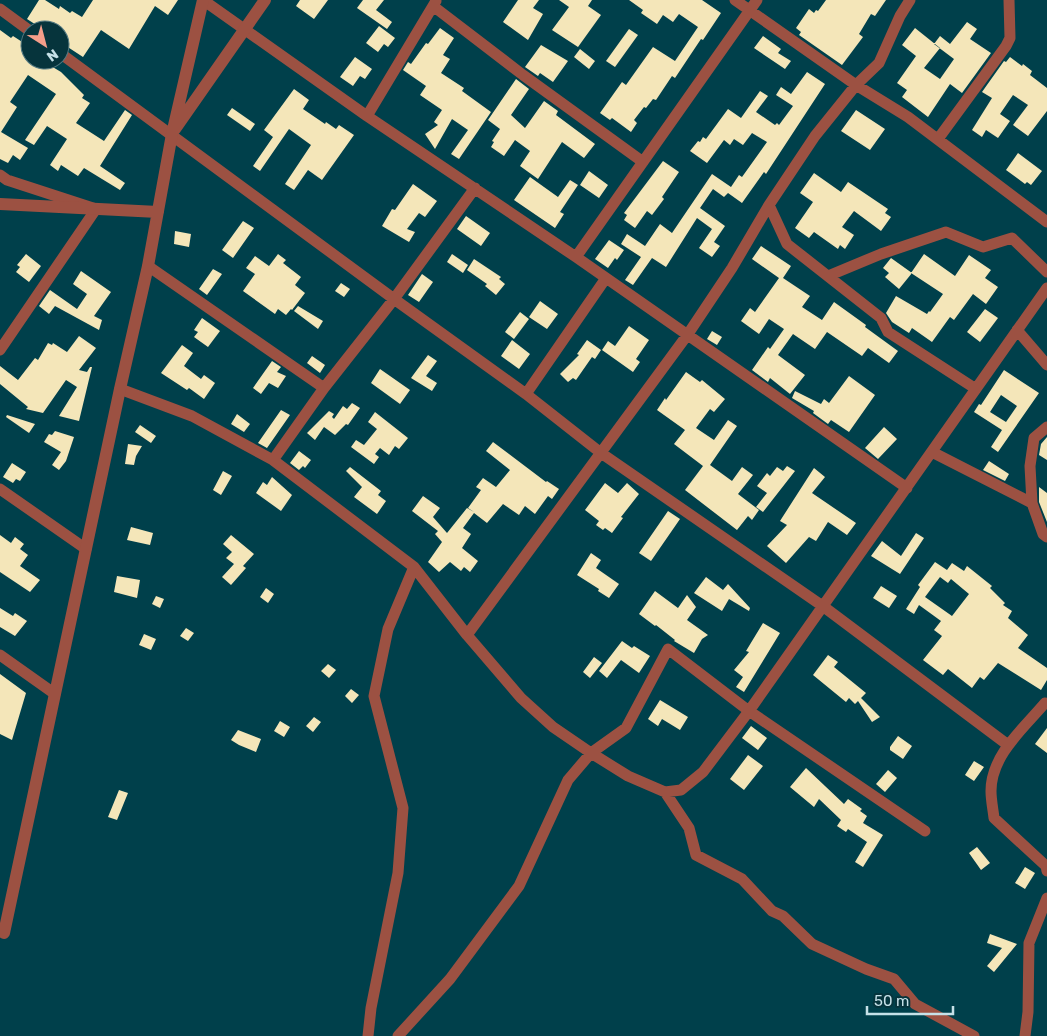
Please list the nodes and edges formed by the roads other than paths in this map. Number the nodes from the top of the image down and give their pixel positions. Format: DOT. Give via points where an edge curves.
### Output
graph roads {
  1 [pos="203,0"];
  2 [pos="265,0"];
  3 [pos="735,0"];
  4 [pos="757,0"];
  5 [pos="910,0"];
  6 [pos="1009,0"];
  7 [pos="435,3"];
  8 [pos="0,9"];
  9 [pos="750,10"];
  10 [pos="20,24"];
  11 [pos="244,30"];
  12 [pos="70,60"];
  13 [pos="856,85"];
  14 [pos="367,116"];
  15 [pos="172,134"];
  16 [pos="938,139"];
  17 [pos="643,162"];
  18 [pos="0,175"];
  19 [pos="475,188"];
  20 [pos="0,204"];
  21 [pos="769,205"];
  22 [pos="96,209"];
  23 [pos="158,212"];
  24 [pos="1047,222"];
  25 [pos="576,256"];
  26 [pos="148,266"];
  27 [pos="1047,272"];
  28 [pos="828,276"];
  29 [pos="606,278"];
  30 [pos="1047,288"];
  31 [pos="394,299"];
  32 [pos="1017,330"];
  33 [pos="688,334"];
  34 [pos="0,350"];
  35 [pos="1047,365"];
  36 [pos="324,388"];
  37 [pos="120,389"];
  38 [pos="976,389"];
  39 [pos="526,394"];
  40 [pos="1047,427"];
  41 [pos="932,452"];
  42 [pos="601,453"];
  43 [pos="273,460"];
  44 [pos="907,488"];
  45 [pos="0,489"];
  46 [pos="1032,503"];
  47 [pos="1047,537"];
  48 [pos="86,548"];
  49 [pos="414,568"];
  50 [pos="824,607"];
  51 [pos="467,634"];
  52 [pos="0,655"];
  53 [pos="55,694"];
  54 [pos="1046,702"];
  55 [pos="749,711"];
  56 [pos="1008,745"];
  57 [pos="592,752"];
  58 [pos="665,792"];
  59 [pos="925,831"];
  60 [pos="1047,871"];
  61 [pos="1047,898"];
  62 [pos="4,932"];
  63 [pos="368,1036"];
  64 [pos="398,1036"];
  65 [pos="974,1036"];
  66 [pos="1025,1036"];
  1 -- 11 [label="street"];
  1 -- 15 [label="street"];
  2 -- 11 [label="street"];
  3 -- 9 [label="street"];
  4 -- 9 [label="street"];
  5 -- 13 [label="street" via="879,63"];
  6 -- 16 [label="street" via="1010,38 1006,46"];
  7 -- 14 [label="street"];
  7 -- 17 [label="street" via="523,75"];
  8 -- 10 [label="street"];
  9 -- 13 [label="street"];
  9 -- 17 [label="street"];
  11 -- 14 [label="street"];
  11 -- 15 [label="street"];
  12 -- 15 [label="street"];
  13 -- 16 [label="street"];
  13 -- 21 [label="street" via="815,136"];
  14 -- 19 [label="street"];
  15 -- 23 [label="street"];
  15 -- 31 [label="street"];
  16 -- 24 [label="street"];
  17 -- 25 [label="street"];
  18 -- 22 [label="street"];
  19 -- 25 [label="street"];
  19 -- 31 [label="street"];
  20 -- 22 [label="street"];
  21 -- 28 [label="street" via="787,244"];
  21 -- 33 [label="street"];
  22 -- 23 [label="street"];
  22 -- 34 [label="street"];
  23 -- 26 [label="street"];
  25 -- 29 [label="street"];
  26 -- 36 [label="street"];
  26 -- 37 [label="street"];
  27 -- 28 [label="street" via="1012,238 983,247 946,232"];
  28 -- 38 [label="street" via="881,318 888,332"];
  29 -- 33 [label="street"];
  29 -- 39 [label="street"];
  30 -- 32 [label="street"];
  31 -- 36 [label="street"];
  31 -- 39 [label="street"];
  32 -- 35 [label="street"];
  32 -- 38 [label="street"];
  33 -- 42 [label="street"];
  33 -- 44 [label="street"];
  36 -- 43 [label="street"];
  37 -- 43 [label="street" via="192,416"];
  37 -- 48 [label="street"];
  38 -- 41 [label="street"];
  39 -- 42 [label="street"];
  40 -- 46 [label="street" via="1034,438 1030,466"];
  41 -- 44 [label="street"];
  41 -- 46 [label="street"];
  42 -- 50 [label="street"];
  42 -- 51 [label="street"];
  43 -- 49 [label="street"];
  44 -- 50 [label="street"];
  45 -- 48 [label="street"];
  46 -- 47 [label="street"];
  48 -- 53 [label="street"];
  49 -- 51 [label="street"];
  49 -- 63 [label="street" via="388,629 374,696 402,808 398,874"];
  50 -- 55 [label="street"];
  50 -- 56 [label="street"];
  51 -- 57 [label="street" via="520,698 553,727"];
  52 -- 53 [label="street"];
  53 -- 62 [label="street"];
  54 -- 56 [label="street"];
  55 -- 57 [label="street" via="668,649 626,728"];
  55 -- 58 [label="street" via="703,772 681,790"];
  55 -- 59 [label="street"];
  56 -- 60 [label="street" via="995,770 991,790 994,818 1046,866"];
  57 -- 58 [label="street" via="628,776"];
  57 -- 64 [label="street" via="568,780 519,886 450,978"];
  58 -- 65 [label="street" via="690,828 696,855 742,879 772,911 783,916 812,944 894,979 915,1004"];
  61 -- 66 [label="street" via="1030,943"];
}
